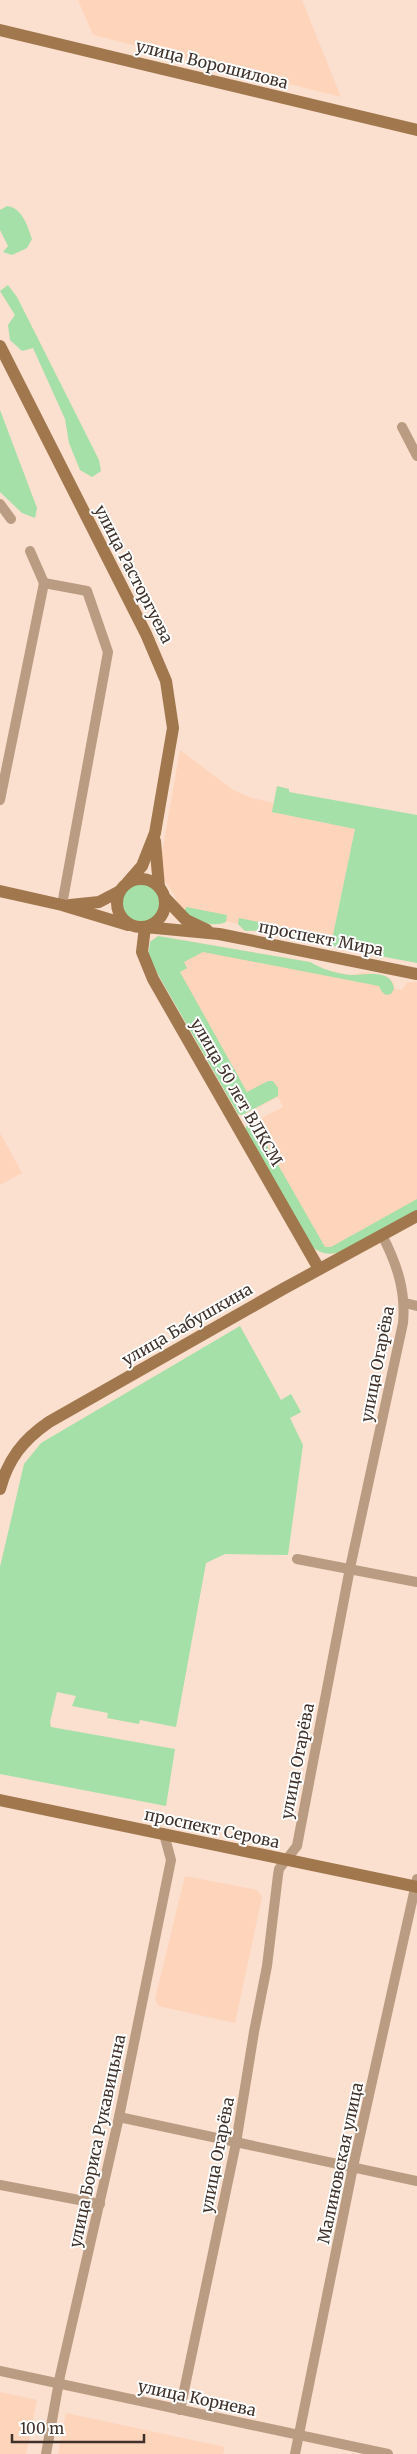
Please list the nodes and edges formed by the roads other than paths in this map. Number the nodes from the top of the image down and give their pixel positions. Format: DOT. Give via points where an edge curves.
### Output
graph roads {
  1 [pos="0,30"];
  2 [pos="417,130"];
  3 [pos="0,346"];
  4 [pos="402,427"];
  5 [pos="417,456"];
  6 [pos="0,504"];
  7 [pos="11,520"];
  8 [pos="30,551"];
  9 [pos="44,583"];
  10 [pos="0,800"];
  11 [pos="155,833"];
  12 [pos="124,887"];
  13 [pos="0,892"];
  14 [pos="162,893"];
  15 [pos="62,905"];
  16 [pos="131,925"];
  17 [pos="146,927"];
  18 [pos="218,934"];
  19 [pos="417,974"];
  20 [pos="417,1216"];
  21 [pos="382,1235"];
  22 [pos="319,1269"];
  23 [pos="405,1303"];
  24 [pos="417,1306"];
  25 [pos="0,1489"];
  26 [pos="296,1559"];
  27 [pos="350,1568"];
  28 [pos="417,1582"];
  29 [pos="0,1800"];
  30 [pos="164,1834"];
  31 [pos="286,1860"];
  32 [pos="416,1884"];
  33 [pos="119,2117"];
  34 [pos="236,2143"];
  35 [pos="353,2167"];
  36 [pos="417,2181"];
  37 [pos="0,2185"];
  38 [pos="100,2204"];
  39 [pos="0,2371"];
  40 [pos="59,2383"];
  41 [pos="180,2410"];
  42 [pos="300,2435"];
  43 [pos="46,2454"];
  44 [pos="295,2454"];
  45 [pos="388,2454"];
  1 -- 2 [label="main road, улица Ворошилова"];
  3 -- 11 [label="main road, улица Расторгуева" via="146,634 166,681 173,728"];
  4 -- 5 [label="street"];
  6 -- 7 [label="street"];
  8 -- 9 [label="street"];
  9 -- 10 [label="street"];
  9 -- 15 [label="street" via="87,591 108,652"];
  11 -- 12 [label="main road, улица Расторгуева" via="142,866"];
  11 -- 14 [label="main road, улица Расторгуева" via="156,865"];
  12 -- 14 [label="main road" via="144,879"];
  12 -- 15 [label="main road" via="99,902"];
  12 -- 16 [label="main road" via="116,902 119,914"];
  13 -- 15 [label="main road"];
  14 -- 17 [label="main road" via="162,915"];
  14 -- 18 [label="main road, проспект Мира" via="186,920"];
  15 -- 16 [label="main road"];
  16 -- 17 [label="main road"];
  17 -- 18 [label="main road, проспект Мира"];
  17 -- 22 [label="main road, улица 50 лет ВЛКСМ" via="142,952 150,972"];
  18 -- 19 [label="main road, проспект Мира"];
  20 -- 21 [label="main road, улица Бабушкина"];
  21 -- 22 [label="main road, улица Бабушкина"];
  21 -- 23 [label="street, улица Огарёва" via="398,1272"];
  22 -- 25 [label="main road, улица Бабушкина" via="49,1422 17,1450"];
  23 -- 24 [label="street"];
  23 -- 27 [label="street, улица Огарёва"];
  26 -- 27 [label="street"];
  27 -- 28 [label="street"];
  27 -- 31 [label="street, улица Огарёва" via="296,1846"];
  29 -- 30 [label="main road, проспект Серова"];
  30 -- 31 [label="main road, проспект Серова"];
  30 -- 33 [label="street, улица Бориса Рукавицына" via="171,1860"];
  31 -- 32 [label="main road, проспект Серова"];
  31 -- 34 [label="street, улица Огарёва" via="278,1874 267,1966"];
  32 -- 35 [label="street, Малиновская улица"];
  33 -- 34 [label="street"];
  33 -- 38 [label="street, улица Бориса Рукавицына"];
  34 -- 35 [label="street"];
  34 -- 41 [label="street, улица Огарёва"];
  35 -- 36 [label="street"];
  35 -- 42 [label="street, Малиновская улица"];
  37 -- 38 [label="street"];
  38 -- 40 [label="street, улица Бориса Рукавицына"];
  39 -- 40 [label="street, улица Корнева"];
  40 -- 41 [label="street, улица Корнева"];
  40 -- 43 [label="street, улица Бориса Рукавицына"];
  41 -- 42 [label="street, улица Корнева"];
  42 -- 44 [label="street, Малиновская улица"];
  42 -- 45 [label="street, улица Корнева"];
}
